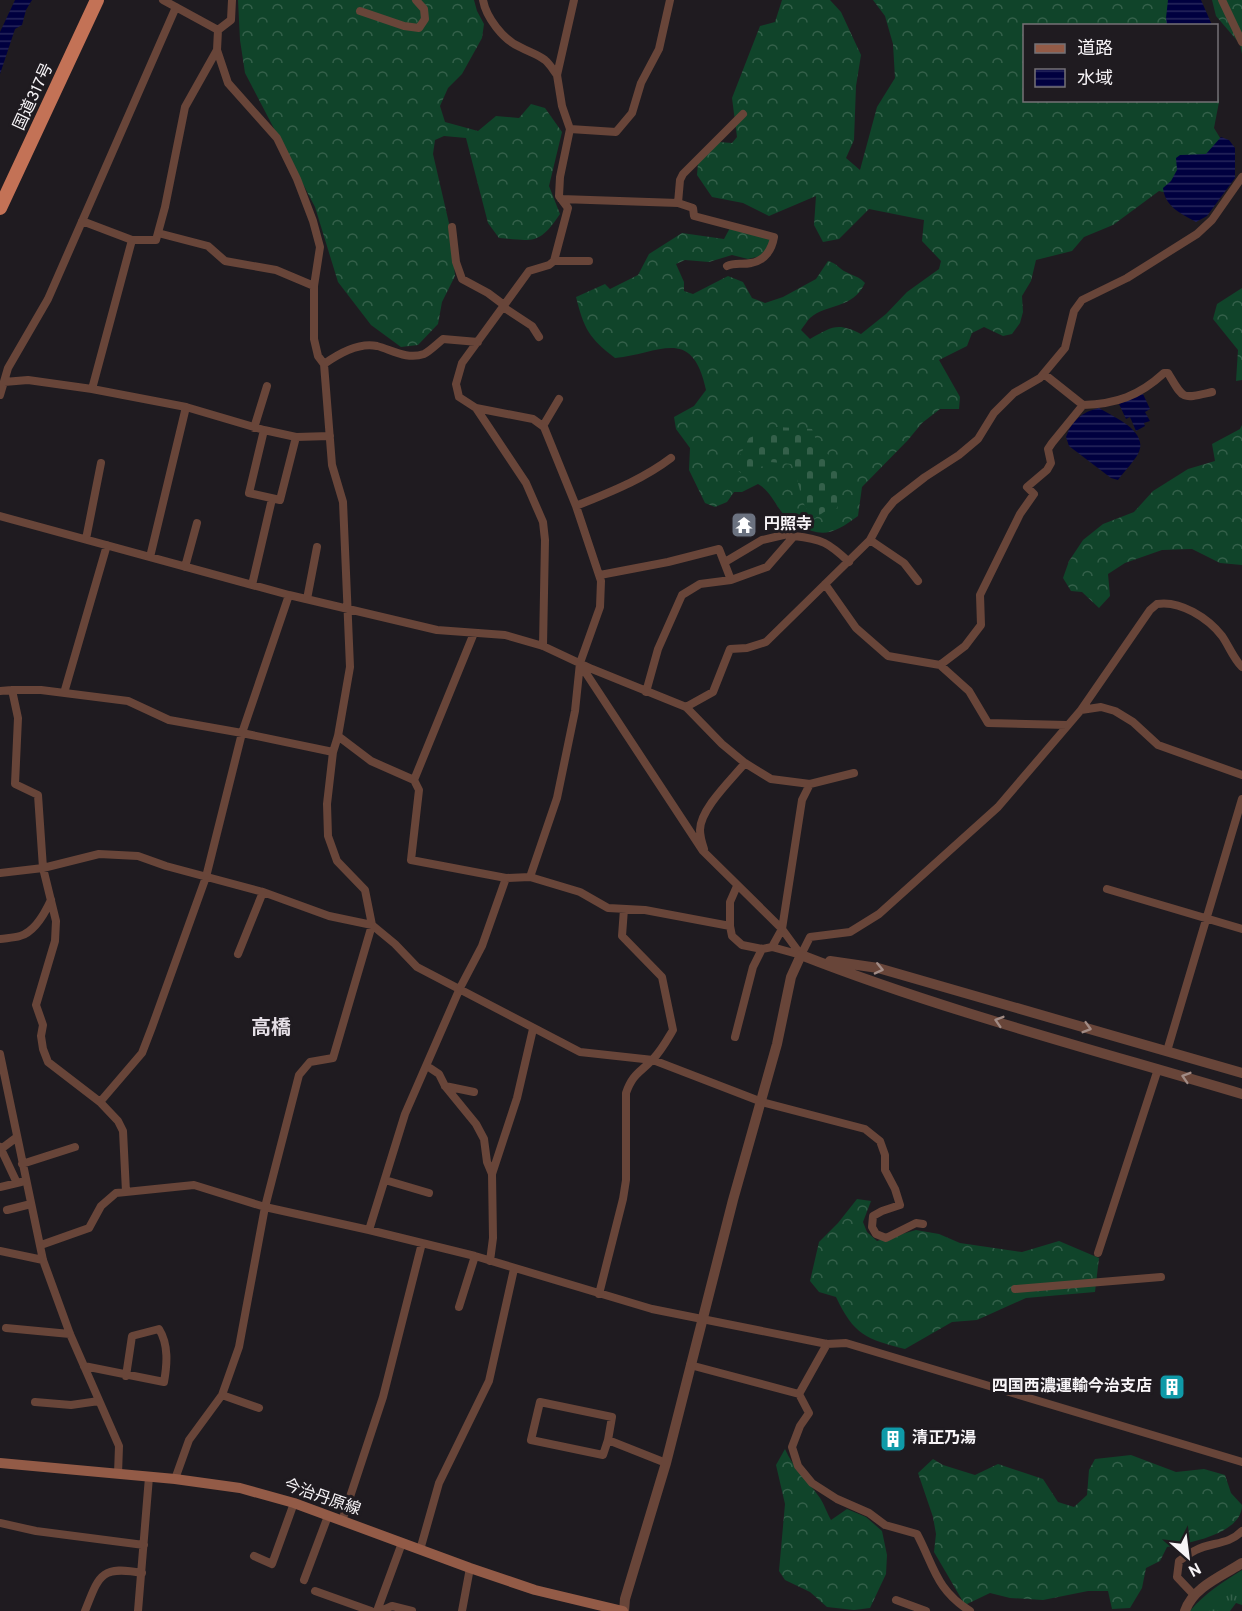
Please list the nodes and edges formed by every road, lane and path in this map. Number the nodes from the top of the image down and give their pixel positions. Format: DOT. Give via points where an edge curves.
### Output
graph roads {
  1 [pos="97,0"];
  2 [pos="164,0"];
  3 [pos="232,0"];
  4 [pos="416,0"];
  5 [pos="483,0"];
  6 [pos="574,0"];
  7 [pos="670,0"];
  8 [pos="1222,0"];
  9 [pos="176,7"];
  10 [pos="360,11"];
  11 [pos="218,30"];
  12 [pos="1242,42"];
  13 [pos="217,50"];
  14 [pos="557,75"];
  15 [pos="743,114"];
  16 [pos="570,129"];
  17 [pos="1242,177"];
  18 [pos="561,199"];
  19 [pos="678,203"];
  20 [pos="0,208"];
  21 [pos="82,221"];
  22 [pos="452,227"];
  23 [pos="158,233"];
  24 [pos="132,240"];
  25 [pos="554,261"];
  26 [pos="590,261"];
  27 [pos="727,267"];
  28 [pos="314,286"];
  29 [pos="503,306"];
  30 [pos="539,337"];
  31 [pos="478,342"];
  32 [pos="324,364"];
  33 [pos="1044,374"];
  34 [pos="4,382"];
  35 [pos="267,386"];
  36 [pos="92,389"];
  37 [pos="1212,392"];
  38 [pos="0,394"];
  39 [pos="559,399"];
  40 [pos="1083,405"];
  41 [pos="186,408"];
  42 [pos="476,408"];
  43 [pos="543,426"];
  44 [pos="254,428"];
  45 [pos="264,430"];
  46 [pos="330,436"];
  47 [pos="296,437"];
  48 [pos="671,458"];
  49 [pos="101,463"];
  50 [pos="272,499"];
  51 [pos="576,506"];
  52 [pos="0,516"];
  53 [pos="197,523"];
  54 [pos="794,536"];
  55 [pos="86,539"];
  56 [pos="870,540"];
  57 [pos="107,545"];
  58 [pos="317,547"];
  59 [pos="150,557"];
  60 [pos="725,562"];
  61 [pos="849,562"];
  62 [pos="185,567"];
  63 [pos="600,576"];
  64 [pos="731,580"];
  65 [pos="918,581"];
  66 [pos="825,584"];
  67 [pos="252,585"];
  68 [pos="289,595"];
  69 [pos="307,599"];
  70 [pos="347,607"];
  71 [pos="474,633"];
  72 [pos="543,646"];
  73 [pos="580,663"];
  74 [pos="940,665"];
  75 [pos="1242,667"];
  76 [pos="12,690"];
  77 [pos="0,692"];
  78 [pos="646,692"];
  79 [pos="64,693"];
  80 [pos="686,707"];
  81 [pos="1081,710"];
  82 [pos="1066,725"];
  83 [pos="242,733"];
  84 [pos="338,736"];
  85 [pos="333,752"];
  86 [pos="745,764"];
  87 [pos="854,773"];
  88 [pos="1242,775"];
  89 [pos="414,780"];
  90 [pos="810,784"];
  91 [pos="1242,799"];
  92 [pos="704,852"];
  93 [pos="44,868"];
  94 [pos="0,873"];
  95 [pos="206,877"];
  96 [pos="530,877"];
  97 [pos="506,879"];
  98 [pos="737,886"];
  99 [pos="1107,889"];
  100 [pos="263,891"];
  101 [pos="51,900"];
  102 [pos="624,909"];
  103 [pos="1206,918"];
  104 [pos="372,925"];
  105 [pos="730,926"];
  106 [pos="782,929"];
  107 [pos="1242,929"];
  108 [pos="0,939"];
  109 [pos="772,947"];
  110 [pos="762,949"];
  111 [pos="238,954"];
  112 [pos="801,955"];
  113 [pos="460,988"];
  114 [pos="533,1029"];
  115 [pos="735,1037"];
  116 [pos="1167,1052"];
  117 [pos="0,1054"];
  118 [pos="653,1059"];
  119 [pos="427,1066"];
  120 [pos="1158,1069"];
  121 [pos="1242,1073"];
  122 [pos="445,1086"];
  123 [pos="474,1092"];
  124 [pos="1242,1094"];
  125 [pos="100,1102"];
  126 [pos="762,1102"];
  127 [pos="16,1137"];
  128 [pos="75,1147"];
  129 [pos="1,1148"];
  130 [pos="22,1164"];
  131 [pos="492,1174"];
  132 [pos="385,1180"];
  133 [pos="22,1182"];
  134 [pos="0,1187"];
  135 [pos="126,1192"];
  136 [pos="429,1193"];
  137 [pos="31,1204"];
  138 [pos="265,1207"];
  139 [pos="7,1210"];
  140 [pos="923,1224"];
  141 [pos="369,1230"];
  142 [pos="422,1243"];
  143 [pos="40,1245"];
  144 [pos="0,1251"];
  145 [pos="1098,1253"];
  146 [pos="475,1256"];
  147 [pos="43,1260"];
  148 [pos="490,1261"];
  149 [pos="513,1269"];
  150 [pos="1161,1277"];
  151 [pos="1015,1289"];
  152 [pos="599,1294"];
  153 [pos="459,1307"];
  154 [pos="703,1320"];
  155 [pos="6,1328"];
  156 [pos="70,1334"];
  157 [pos="827,1344"];
  158 [pos="690,1365"];
  159 [pos="84,1366"];
  160 [pos="126,1376"];
  161 [pos="799,1394"];
  162 [pos="222,1395"];
  163 [pos="99,1401"];
  164 [pos="36,1402"];
  165 [pos="259,1408"];
  166 [pos="608,1440"];
  167 [pos="1242,1462"];
  168 [pos="0,1463"];
  169 [pos="666,1463"];
  170 [pos="118,1474"];
  171 [pos="149,1477"];
  172 [pos="175,1479"];
  173 [pos="294,1503"];
  174 [pos="328,1516"];
  175 [pos="342,1521"];
  176 [pos="0,1523"];
  177 [pos="1242,1531"];
  178 [pos="402,1543"];
  179 [pos="144,1545"];
  180 [pos="420,1550"];
  181 [pos="254,1556"];
  182 [pos="1242,1563"];
  183 [pos="470,1568"];
  184 [pos="142,1574"];
  185 [pos="304,1580"];
  186 [pos="315,1591"];
  187 [pos="1194,1595"];
  188 [pos="896,1600"];
  189 [pos="85,1611"];
  190 [pos="138,1611"];
  191 [pos="371,1611"];
  192 [pos="379,1611"];
  193 [pos="412,1611"];
  194 [pos="462,1611"];
  195 [pos="623,1611"];
  196 [pos="926,1611"];
  197 [pos="970,1611"];
  198 [pos="1185,1611"];
  1 -- 20 [label="highway, 国道317号"];
  2 -- 9 [label="street"];
  3 -- 11 [label="street" via="231,20"];
  4 -- 10 [label="street" via="424,9 425,19 419,28"];
  5 -- 14 [label="street" via="485,11 509,41 534,52"];
  6 -- 14 [label="street"];
  7 -- 16 [label="street" via="659,49 641,83 632,113 616,132"];
  8 -- 12 [label="street"];
  9 -- 11 [label="street"];
  9 -- 21 [label="street"];
  11 -- 13 [label="street"];
  13 -- 23 [label="street" via="185,107"];
  13 -- 28 [label="street" via="228,83 277,138 297,179 320,247"];
  14 -- 16 [label="street"];
  15 -- 19 [label="street" via="683,174"];
  16 -- 18 [label="street" via="560,177"];
  17 -- 33 [label="street" via="1212,220 1191,239 1082,300 1074,310 1065,348"];
  18 -- 19 [label="street"];
  18 -- 25 [label="street" via="568,208"];
  19 -- 27 [label="street" via="693,208 694,216 774,237 772,249 763,258"];
  21 -- 24 [label="street"];
  21 -- 34 [label="street" via="48,299 8,368"];
  22 -- 29 [label="street" via="462,279"];
  23 -- 24 [label="street" via="156,240"];
  23 -- 28 [label="street" via="208,246 225,261 276,270"];
  24 -- 36 [label="street"];
  25 -- 26 [label="street"];
  25 -- 29 [label="street" via="529,271"];
  28 -- 32 [label="street" via="314,339"];
  29 -- 30 [label="street" via="532,326"];
  29 -- 31 [label="street"];
  31 -- 32 [label="street" via="443,339 424,354 412,356 376,346 358,346"];
  31 -- 42 [label="street" via="462,363 456,384 459,397"];
  32 -- 46 [label="street"];
  33 -- 40 [label="street"];
  33 -- 56 [label="street" via="1014,393 994,413 978,439 894,501"];
  34 -- 36 [label="street" via="28,380"];
  34 -- 38 [label="street"];
  35 -- 44 [label="street"];
  36 -- 41 [label="street"];
  37 -- 40 [label="street" via="1188,398 1180,394 1168,373 1164,373 1134,395 1104,405"];
  39 -- 43 [label="street"];
  40 -- 74 [label="street" via="1048,449 1051,464 1047,470 1027,487 1034,494 980,595 981,625 965,646"];
  41 -- 44 [label="street"];
  41 -- 59 [label="street"];
  42 -- 43 [label="street" via="533,419"];
  42 -- 72 [label="street" via="526,483 543,522"];
  43 -- 51 [label="street"];
  44 -- 45 [label="street"];
  45 -- 47 [label="street"];
  45 -- 50 [label="street" via="249,493"];
  46 -- 47 [label="street"];
  46 -- 70 [label="street" via="332,465 343,502"];
  47 -- 50 [label="street" via="280,500"];
  48 -- 51 [label="street" via="635,482"];
  49 -- 55 [label="street"];
  50 -- 67 [label="street"];
  51 -- 63 [label="street"];
  52 -- 55 [label="street"];
  53 -- 62 [label="street"];
  54 -- 60 [label="street" via="792,533 762,540"];
  54 -- 61 [label="street" via="830,544"];
  54 -- 64 [label="street" via="767,567"];
  55 -- 57 [label="street"];
  56 -- 61 [label="street"];
  56 -- 65 [label="street" via="904,563"];
  57 -- 59 [label="street"];
  57 -- 79 [label="street"];
  58 -- 69 [label="street"];
  59 -- 62 [label="street"];
  60 -- 63 [label="street" via="719,549 713,549"];
  60 -- 64 [label="street"];
  61 -- 66 [label="street"];
  62 -- 67 [label="street"];
  63 -- 73 [label="street" via="600,607"];
  64 -- 78 [label="street" via="699,584 682,595 658,649"];
  66 -- 74 [label="street" via="856,628 888,656"];
  66 -- 80 [label="street" via="766,642 730,649 713,692"];
  67 -- 68 [label="street"];
  68 -- 69 [label="street"];
  68 -- 83 [label="street"];
  69 -- 70 [label="street"];
  70 -- 71 [label="street" via="437,630"];
  70 -- 84 [label="street" via="350,667"];
  71 -- 72 [label="street" via="505,635"];
  71 -- 89 [label="street"];
  72 -- 73 [label="street"];
  73 -- 78 [label="street"];
  73 -- 92 [label="street"];
  73 -- 96 [label="street" via="575,711 557,798"];
  74 -- 82 [label="street" via="969,691 988,723"];
  75 -- 81 [label="street" via="1222,635 1197,613 1157,604"];
  76 -- 77 [label="street"];
  76 -- 79 [label="street"];
  76 -- 93 [label="street" via="18,718 15,784 38,795"];
  78 -- 80 [label="street"];
  79 -- 83 [label="street" via="128,701 169,720"];
  80 -- 86 [label="street"];
  81 -- 82 [label="street"];
  81 -- 88 [label="street" via="1101,707 1115,711 1158,745"];
  82 -- 112 [label="street" via="998,807 879,914 850,932 810,937"];
  83 -- 85 [label="street"];
  83 -- 95 [label="street"];
  84 -- 85 [label="street"];
  84 -- 89 [label="street" via="371,761"];
  85 -- 104 [label="street" via="328,836 337,861 365,890"];
  86 -- 90 [label="street" via="771,779"];
  86 -- 92 [label="street" via="703,816 700,830"];
  87 -- 90 [label="street"];
  89 -- 97 [label="street" via="419,790 411,860"];
  90 -- 106 [label="street" via="802,800"];
  91 -- 103 [label="street"];
  92 -- 98 [label="street"];
  93 -- 94 [label="street"];
  93 -- 95 [label="street" via="99,854 138,856"];
  93 -- 101 [label="street"];
  95 -- 100 [label="street"];
  95 -- 125 [label="street" via="142,1053"];
  96 -- 97 [label="street"];
  96 -- 102 [label="street" via="580,892 608,908"];
  97 -- 113 [label="street" via="482,946"];
  98 -- 105 [label="street" via="730,902"];
  98 -- 106 [label="street"];
  99 -- 103 [label="street"];
  100 -- 104 [label="street" via="329,916"];
  100 -- 111 [label="street"];
  101 -- 108 [label="street" via="45,914 27,932"];
  101 -- 125 [label="street" via="55,941 36,1005 43,1025 43,1049 48,1062"];
  102 -- 105 [label="street"];
  102 -- 118 [label="street" via="622,936 662,977 673,1030"];
  103 -- 107 [label="street"];
  103 -- 116 [label="street"];
  104 -- 113 [label="street" via="417,967"];
  104 -- 138 [label="street" via="333,1058 310,1062 299,1075"];
  105 -- 110 [label="street" via="732,936 742,945"];
  106 -- 109 [label="street"];
  106 -- 112 [label="street"];
  109 -- 110 [label="street"];
  109 -- 112 [label="street"];
  110 -- 115 [label="street" via="753,967"];
  112 -- 116 [label="street, one-way" via="878,968"];
  120 -- 112 [label="street, one-way" via="976,1015"];
  112 -- 126 [label="street" via="791,977"];
  113 -- 114 [label="street"];
  113 -- 119 [label="street"];
  114 -- 118 [label="street" via="580,1052"];
  114 -- 131 [label="street" via="517,1098"];
  116 -- 121 [label="street"];
  117 -- 127 [label="street"];
  118 -- 126 [label="street"];
  118 -- 152 [label="street" via="640,1069 626,1093 626,1180"];
  119 -- 122 [label="street" via="439,1074"];
  119 -- 132 [label="street" via="405,1114"];
  124 -- 120 [label="street, one-way"];
  120 -- 145 [label="street"];
  122 -- 123 [label="street"];
  122 -- 131 [label="street" via="480,1131"];
  125 -- 135 [label="street" via="123,1131"];
  126 -- 140 [label="street" via="865,1129 880,1142 885,1170 900,1205 873,1216 876,1234 886,1238 916,1223"];
  126 -- 154 [label="street"];
  127 -- 129 [label="street"];
  127 -- 130 [label="street"];
  128 -- 130 [label="street"];
  129 -- 133 [label="street"];
  130 -- 133 [label="street"];
  131 -- 148 [label="street"];
  132 -- 136 [label="street"];
  132 -- 141 [label="street"];
  133 -- 134 [label="street"];
  133 -- 137 [label="street"];
  135 -- 138 [label="street" via="194,1185"];
  135 -- 143 [label="street" via="117,1193 101,1206 89,1228"];
  137 -- 139 [label="street"];
  137 -- 143 [label="street"];
  138 -- 141 [label="street"];
  138 -- 162 [label="street" via="239,1347"];
  141 -- 142 [label="street"];
  142 -- 146 [label="street"];
  142 -- 175 [label="street" via="383,1397"];
  143 -- 147 [label="street"];
  144 -- 147 [label="street"];
  146 -- 148 [label="street"];
  146 -- 153 [label="street"];
  147 -- 156 [label="street"];
  148 -- 149 [label="street"];
  149 -- 152 [label="street"];
  149 -- 180 [label="street" via="489,1381 439,1483"];
  150 -- 151 [label="street"];
  152 -- 154 [label="street"];
  154 -- 157 [label="street"];
  154 -- 158 [label="street"];
  155 -- 156 [label="street"];
  156 -- 159 [label="street"];
  157 -- 161 [label="street"];
  157 -- 167 [label="street" via="846,1343"];
  158 -- 161 [label="street"];
  158 -- 169 [label="street"];
  159 -- 160 [label="street"];
  159 -- 163 [label="street"];
  160 -- 160 [label="street" via="164,1382 167,1365 159,1329 132,1336"];
  161 -- 197 [label="street" via="809,1413 792,1447 798,1466 812,1483 837,1499 885,1525 917,1534 948,1595"];
  162 -- 165 [label="street"];
  162 -- 172 [label="street" via="189,1440"];
  163 -- 164 [label="street" via="71,1405"];
  163 -- 170 [label="street" via="119,1446"];
  166 -- 166 [label="street" via="603,1455 531,1440 540,1402 612,1417"];
  166 -- 169 [label="street"];
  168 -- 170 [label="main road, 今治丹原線"];
  169 -- 195 [label="street"];
  170 -- 171 [label="main road, 今治丹原線"];
  171 -- 172 [label="main road, 今治丹原線"];
  171 -- 179 [label="street"];
  172 -- 173 [label="main road, 今治丹原線" via="240,1488"];
  173 -- 174 [label="main road, 今治丹原線"];
  173 -- 181 [label="street" via="272,1564"];
  174 -- 175 [label="main road, 今治丹原線"];
  174 -- 185 [label="street"];
  175 -- 178 [label="main road, 今治丹原線"];
  176 -- 179 [label="street"];
  177 -- 187 [label="street" via="1218,1544 1198,1548 1179,1561 1177,1577"];
  178 -- 180 [label="main road, 今治丹原線"];
  178 -- 192 [label="street"];
  179 -- 184 [label="street"];
  180 -- 183 [label="main road, 今治丹原線"];
  182 -- 187 [label="street"];
  183 -- 194 [label="street"];
  183 -- 195 [label="main road, 今治丹原線" via="539,1591"];
  184 -- 189 [label="street" via="122,1570 104,1574 98,1578"];
  184 -- 190 [label="street"];
  186 -- 191 [label="street"];
  187 -- 198 [label="street"];
  188 -- 196 [label="street"];
  192 -- 193 [label="street" via="392,1606"];
}
